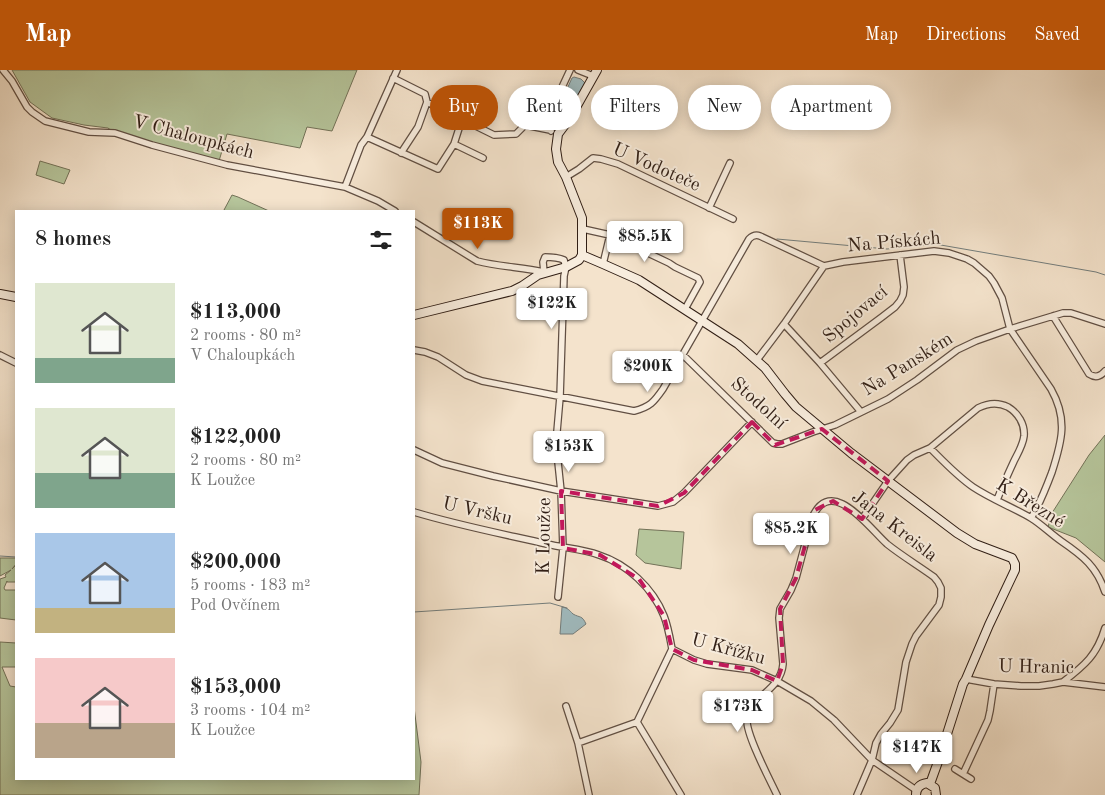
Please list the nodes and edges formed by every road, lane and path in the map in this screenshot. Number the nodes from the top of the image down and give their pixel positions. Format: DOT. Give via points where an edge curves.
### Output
graph roads {
  1 [pos="3,70"];
  2 [pos="396,70"];
  3 [pos="570,70"];
  4 [pos="578,70"];
  5 [pos="595,73"];
  6 [pos="393,78"];
  7 [pos="563,85"];
  8 [pos="427,102"];
  9 [pos="430,103"];
  10 [pos="458,130"];
  11 [pos="485,130"];
  12 [pos="520,130"];
  13 [pos="550,130"];
  14 [pos="558,134"];
  15 [pos="367,137"];
  16 [pos="454,144"];
  17 [pos="401,153"];
  18 [pos="482,158"];
  19 [pos="730,163"];
  20 [pos="566,177"];
  21 [pos="345,187"];
  22 [pos="710,208"];
  23 [pos="393,210"];
  24 [pos="733,219"];
  25 [pos="415,223"];
  26 [pos="583,229"];
  27 [pos="610,235"];
  28 [pos="582,255"];
  29 [pos="900,255"];
  30 [pos="603,264"];
  31 [pos="824,266"];
  32 [pos="566,267"];
  33 [pos="544,272"];
  34 [pos="0,294"];
  35 [pos="15,297"];
  36 [pos="685,309"];
  37 [pos="415,315"];
  38 [pos="1053,316"];
  39 [pos="703,321"];
  40 [pos="784,324"];
  41 [pos="1105,324"];
  42 [pos="1010,329"];
  43 [pos="415,350"];
  44 [pos="0,354"];
  45 [pos="683,355"];
  46 [pos="757,360"];
  47 [pos="15,362"];
  48 [pos="820,363"];
  49 [pos="1105,372"];
  50 [pos="560,398"];
  51 [pos="861,412"];
  52 [pos="752,422"];
  53 [pos="822,429"];
  54 [pos="930,448"];
  55 [pos="415,450"];
  56 [pos="888,481"];
  57 [pos="560,491"];
  58 [pos="997,500"];
  59 [pos="415,512"];
  60 [pos="1031,518"];
  61 [pos="862,519"];
  62 [pos="562,548"];
  63 [pos="1105,592"];
  64 [pos="558,597"];
  65 [pos="1105,628"];
  66 [pos="672,649"];
  67 [pos="966,679"];
  68 [pos="777,681"];
  69 [pos="1063,682"];
  70 [pos="994,684"];
  71 [pos="1105,687"];
  72 [pos="566,706"];
  73 [pos="637,722"];
  74 [pos="578,743"];
  75 [pos="872,760"];
  76 [pos="955,769"];
  77 [pos="963,774"];
  78 [pos="971,779"];
  79 [pos="930,784"];
  80 [pos="916,792"];
  81 [pos="589,795"];
  82 [pos="681,795"];
  83 [pos="777,795"];
  84 [pos="857,795"];
  85 [pos="936,795"];
  1 -- 21 [label="street, V Chaloupkách" via="27,107 45,121 89,132 115,133 227,165"];
  2 -- 6 [label="street"];
  3 -- 7 [label="street"];
  4 -- 5 [label="street"];
  5 -- 14 [label="street"];
  6 -- 8 [label="street" via="425,94"];
  6 -- 15 [label="street"];
  8 -- 9 [label="street"];
  8 -- 17 [label="street" via="416,131"];
  10 -- 16 [label="street"];
  11 -- 12 [label="street" via="494,134 516,134"];
  13 -- 14 [label="street"];
  14 -- 20 [label="street" via="556,156"];
  15 -- 17 [label="street"];
  15 -- 21 [label="street"];
  16 -- 17 [label="street" via="438,169"];
  16 -- 18 [label="street"];
  19 -- 22 [label="street, U Vodoteče"];
  20 -- 22 [label="street, U Vodoteče" via="593,158 601,158"];
  20 -- 26 [label="street"];
  21 -- 23 [label="street, V Chaloupkách"];
  22 -- 24 [label="street, U Vodoteče"];
  25 -- 33 [label="street" via="478,261"];
  26 -- 27 [label="street"];
  26 -- 28 [label="street"];
  27 -- 30 [label="street"];
  27 -- 36 [label="street" via="698,278 700,282"];
  28 -- 30 [label="street"];
  28 -- 32 [label="street"];
  29 -- 31 [label="street, Na Pískách"];
  29 -- 42 [label="street, Na Pískách" via="941,252 959,255 974,263 989,276 998,290"];
  29 -- 48 [label="street, Spojovací" via="904,287 900,301"];
  30 -- 36 [label="street" via="639,280"];
  31 -- 39 [label="street" via="754,235"];
  31 -- 40 [label="street, Na Pískách"];
  32 -- 33 [label="street"];
  32 -- 33 [label="street" via="564,260 545,258"];
  32 -- 50 [label="street, K Loužce"];
  33 -- 37 [label="street" via="512,291"];
  34 -- 35 [label="street"];
  36 -- 39 [label="street"];
  38 -- 41 [label="street, Na Panském" via="1071,313"];
  38 -- 42 [label="street, Na Panském"];
  38 -- 49 [label="street" via="1088,374 1095,377"];
  39 -- 45 [label="street"];
  39 -- 46 [label="street"];
  40 -- 46 [label="street, Na Pískách"];
  40 -- 48 [label="street"];
  42 -- 51 [label="street, Na Panském" via="957,350 888,399"];
  42 -- 60 [label="street, Na Pískách" via="1056,397 1061,413 1061,438 1056,457 1045,493"];
  43 -- 50 [label="street" via="438,357 482,382"];
  44 -- 47 [label="street"];
  45 -- 50 [label="street" via="653,403 645,408 634,411"];
  45 -- 52 [label="street, Stodolní"];
  46 -- 53 [label="street" via="796,407"];
  48 -- 51 [label="street"];
  50 -- 57 [label="street, K Loužce" via="556,443"];
  51 -- 53 [label="street, Na Panském"];
  52 -- 53 [label="street, Stodolní" via="777,444"];
  52 -- 57 [label="street" via="673,502 658,506"];
  53 -- 56 [label="street"];
  54 -- 56 [label="street" via="914,455"];
  54 -- 58 [label="street, K Březné" via="965,481"];
  54 -- 58 [label="street" via="978,408 995,404 1016,413 1024,436"];
  55 -- 57 [label="street" via="442,463"];
  56 -- 61 [label="street"];
  56 -- 67 [label="street" via="957,533 975,544 1007,555 1015,564 1012,579"];
  57 -- 62 [label="street, K Loužce"];
  58 -- 60 [label="street, K Březné"];
  59 -- 62 [label="street, U Vršku"];
  60 -- 63 [label="street, K Březné" via="1088,562"];
  61 -- 68 [label="street, Jana Kreisla" via="847,506 833,501 815,510 796,578 780,609 783,664"];
  61 -- 75 [label="street, Jana Kreisla" via="893,548 934,577 941,588 939,605 912,644 898,710 876,742"];
  62 -- 64 [label="street, K Loužce"];
  62 -- 66 [label="street, U Vršku" via="600,555 627,569 638,579 649,590 664,616"];
  65 -- 69 [label="street" via="1093,656"];
  66 -- 68 [label="street, U Křížku" via="707,664 752,670"];
  66 -- 73 [label="street"];
  67 -- 70 [label="street, U Hranic"];
  67 -- 79 [label="street"];
  68 -- 75 [label="street, U Křížku" via="834,720"];
  68 -- 83 [label="street" via="753,704 746,721"];
  69 -- 70 [label="street, U Hranic" via="1030,686"];
  69 -- 71 [label="street, U Hranic"];
  70 -- 77 [label="street" via="988,720"];
  72 -- 74 [label="street"];
  73 -- 74 [label="street"];
  73 -- 82 [label="street"];
  74 -- 81 [label="street"];
  75 -- 80 [label="street, U Křížku"];
  75 -- 84 [label="street"];
  76 -- 77 [label="street"];
  77 -- 78 [label="street"];
  79 -- 80 [label="street" via="922,784"];
  79 -- 85 [label="street"];
}
